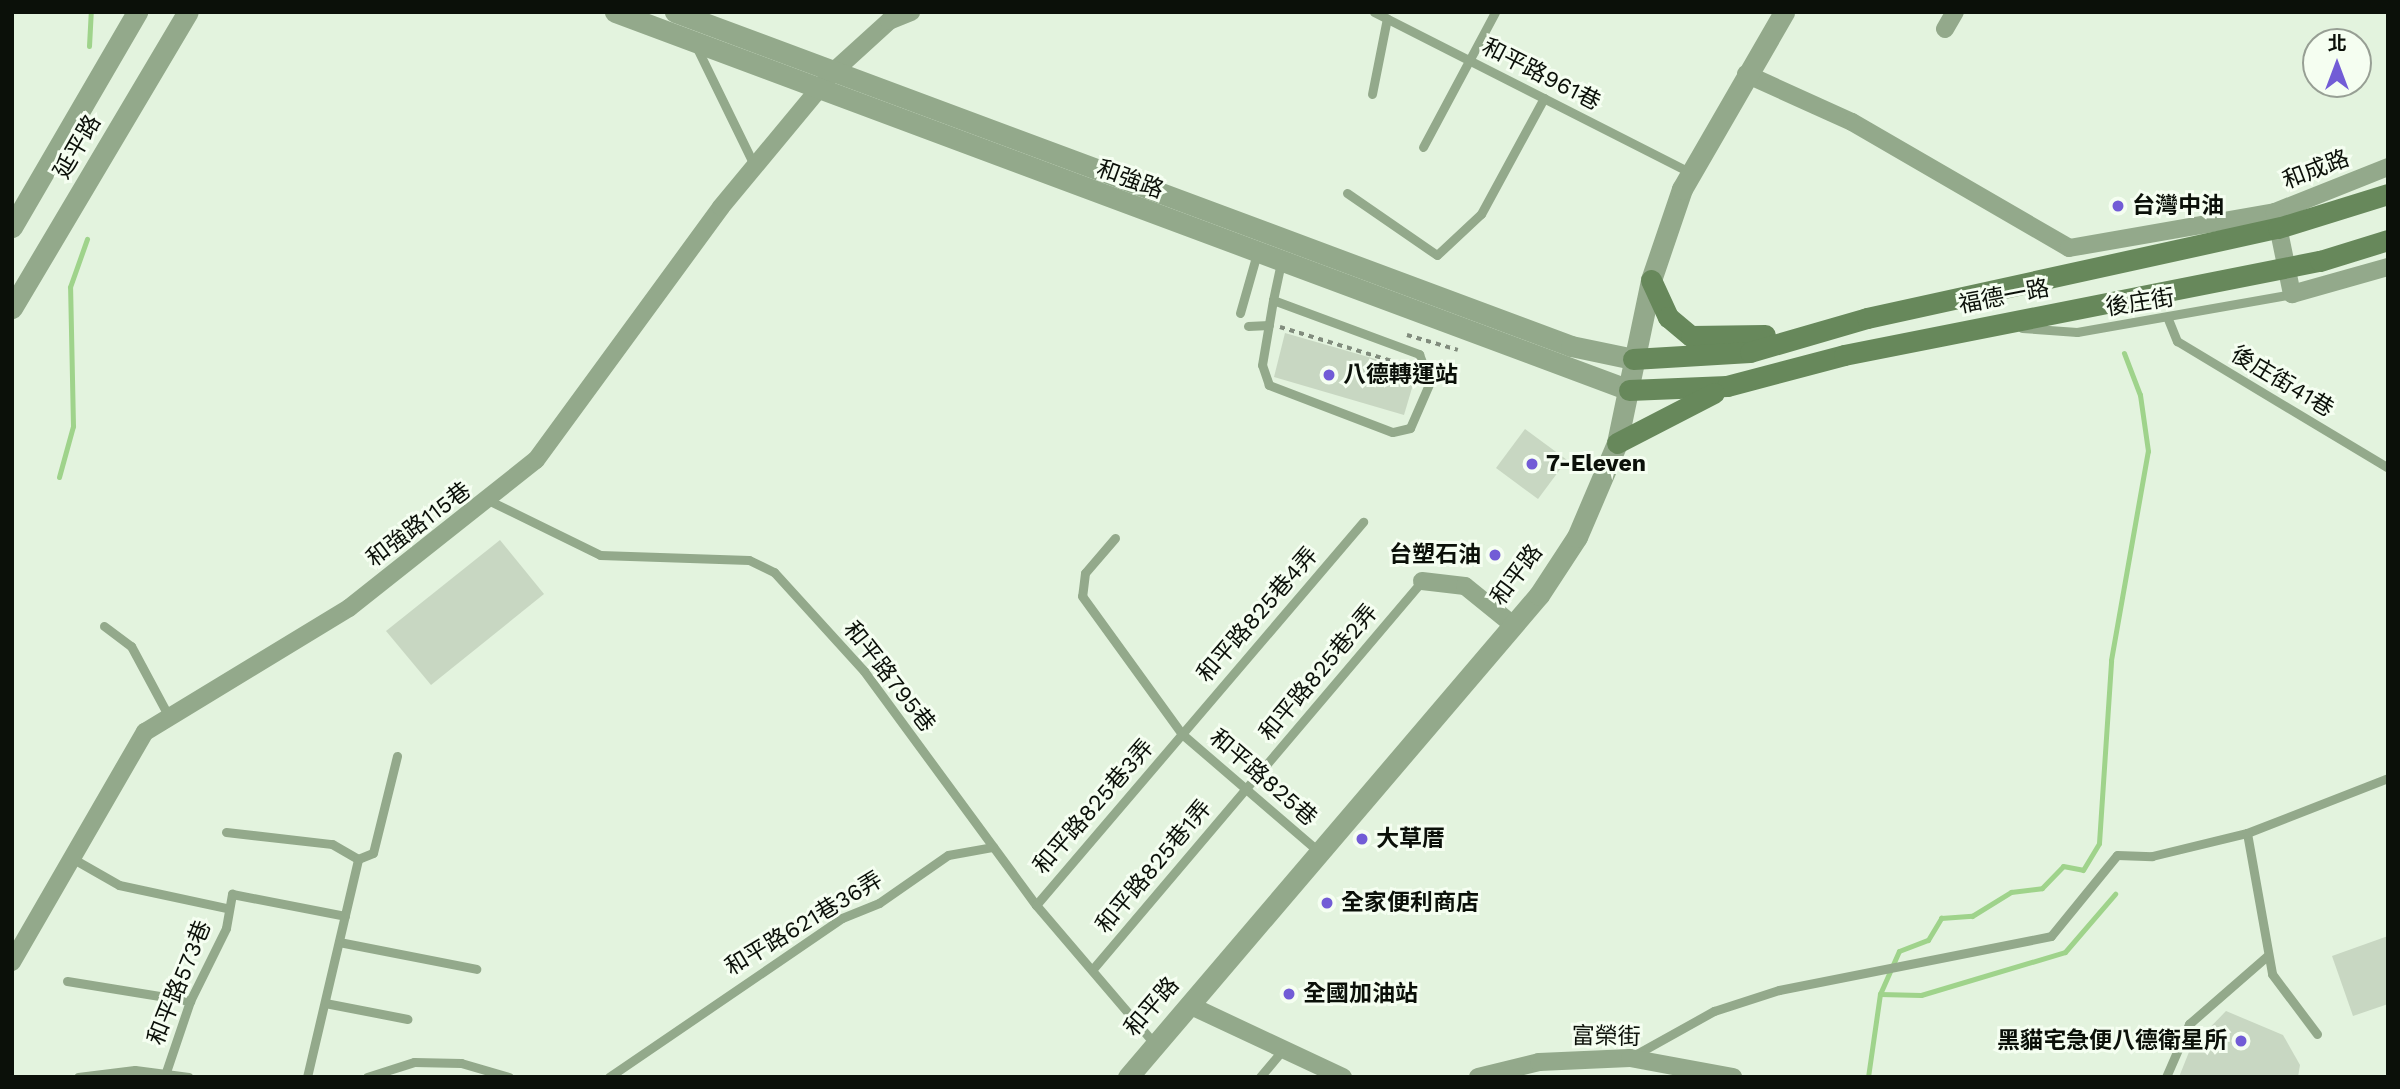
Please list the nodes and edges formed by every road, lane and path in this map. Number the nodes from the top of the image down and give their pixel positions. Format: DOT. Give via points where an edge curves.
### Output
graph roads {
  1 [pos="137,12"];
  2 [pos="188,12"];
  3 [pos="615,12"];
  4 [pos="675,12"];
  5 [pos="911,12"];
  6 [pos="1495,12"];
  7 [pos="1784,12"];
  8 [pos="1955,12"];
  9 [pos="1375,13"];
  10 [pos="1387,18"];
  11 [pos="1945,29"];
  12 [pos="694,41"];
  13 [pos="1474,62"];
  14 [pos="1746,74"];
  15 [pos="826,81"];
  16 [pos="1372,94"];
  17 [pos="1544,98"];
  18 [pos="1423,147"];
  19 [pos="755,167"];
  20 [pos="2388,167"];
  21 [pos="1690,172"];
  22 [pos="1347,193"];
  23 [pos="2388,194"];
  24 [pos="2276,220"];
  25 [pos="12,227"];
  26 [pos="1264,232"];
  27 [pos="2388,240"];
  28 [pos="1289,241"];
  29 [pos="1256,255"];
  30 [pos="1280,264"];
  31 [pos="2388,267"];
  32 [pos="2286,268"];
  33 [pos="1651,280"];
  34 [pos="2292,294"];
  35 [pos="1273,300"];
  36 [pos="12,307"];
  37 [pos="1240,313"];
  38 [pos="1867,318"];
  39 [pos="2168,319"];
  40 [pos="1269,325"];
  41 [pos="1248,326"];
  42 [pos="1992,326"];
  43 [pos="1633,359"];
  44 [pos="1727,386"];
  45 [pos="1629,390"];
  46 [pos="1617,443"];
  47 [pos="2388,468"];
  48 [pos="492,502"];
  49 [pos="1363,522"];
  50 [pos="1115,538"];
  51 [pos="1422,581"];
  52 [pos="104,625"];
  53 [pos="1513,625"];
  54 [pos="169,717"];
  55 [pos="1182,734"];
  56 [pos="397,756"];
  57 [pos="2388,778"];
  58 [pos="1246,789"];
  59 [pos="226,832"];
  60 [pos="2247,833"];
  61 [pos="993,847"];
  62 [pos="1320,852"];
  63 [pos="70,857"];
  64 [pos="358,859"];
  65 [pos="1036,905"];
  66 [pos="226,908"];
  67 [pos="345,916"];
  68 [pos="339,942"];
  69 [pos="2267,956"];
  70 [pos="12,962"];
  71 [pos="476,969"];
  72 [pos="1092,970"];
  73 [pos="67,981"];
  74 [pos="190,1001"];
  75 [pos="325,1003"];
  76 [pos="1189,1005"];
  77 [pos="407,1019"];
  78 [pos="2317,1034"];
  79 [pos="1155,1044"];
  80 [pos="1281,1052"];
  81 [pos="1630,1058"];
  82 [pos="166,1072"];
  83 [pos="132,1073"];
  84 [pos="1713,1075"];
  85 [pos="78,1077"];
  86 [pos="188,1077"];
  87 [pos="307,1077"];
  88 [pos="367,1077"];
  89 [pos="509,1077"];
  90 [pos="609,1077"];
  91 [pos="1128,1077"];
  92 [pos="1260,1077"];
  93 [pos="1343,1077"];
  94 [pos="1478,1077"];
  95 [pos="1733,1077"];
  96 [pos="2166,1077"];
  1 -- 25 [label="street, 延平路"];
  2 -- 36 [label="street, 延平路"];
  3 -- 12 [label="street, 和強路"];
  4 -- 15 [label="street, 和強路"];
  5 -- 15 [label="street, 和強路115巷" via="888,21"];
  6 -- 13 [label="lane"];
  7 -- 14 [label="street, 和平路"];
  8 -- 11 [label="street"];
  9 -- 10 [label="lane, 和平路961巷"];
  10 -- 13 [label="lane, 和平路961巷"];
  10 -- 16 [label="lane"];
  12 -- 15 [label="street, 和強路"];
  12 -- 19 [label="lane"];
  13 -- 17 [label="lane, 和平路961巷"];
  13 -- 18 [label="lane"];
  14 -- 21 [label="street, 和平路"];
  14 -- 24 [label="street, 和成路" via="1852,122 2069,248"];
  15 -- 19 [label="street, 和強路115巷"];
  15 -- 26 [label="street, 和強路"];
  15 -- 29 [label="street, 和強路"];
  17 -- 21 [label="lane, 和平路961巷"];
  17 -- 22 [label="lane" via="1481,214 1437,255"];
  19 -- 48 [label="street, 和強路115巷" via="536,460"];
  20 -- 24 [label="street, 和成路"];
  21 -- 33 [label="street, 和平路"];
  23 -- 24 [label="main road, 福德一路"];
  24 -- 32 [label="street"];
  24 -- 38 [label="main road, 福德一路"];
  26 -- 28 [label="street, 和強路"];
  26 -- 29 [label="lane"];
  27 -- 32 [label="main road, 福德一路"];
  28 -- 30 [label="lane"];
  28 -- 43 [label="street, 和強路" via="1571,346"];
  29 -- 30 [label="street, 和強路"];
  29 -- 37 [label="lane"];
  30 -- 35 [label="lane"];
  30 -- 45 [label="street, 和強路"];
  31 -- 34 [label="street"];
  32 -- 34 [label="street"];
  32 -- 42 [label="main road, 福德一路"];
  33 -- 38 [label="main road" via="1668,317 1706,339"];
  33 -- 43 [label="street, 和平路"];
  34 -- 39 [label="lane, 後庄街"];
  35 -- 40 [label="lane"];
  35 -- 40 [label="lane" via="1419,354 1430,382 1417,420 1392,432 1278,391 1262,373"];
  38 -- 43 [label="main road, 福德一路" via="1750,352"];
  39 -- 42 [label="lane, 後庄街" via="2077,332"];
  39 -- 47 [label="lane, 後庄街41巷" via="2177,341"];
  40 -- 41 [label="lane"];
  42 -- 44 [label="main road, 福德一路"];
  43 -- 45 [label="street, 和平路"];
  44 -- 45 [label="main road, 福德一路"];
  44 -- 46 [label="main road"];
  45 -- 46 [label="street, 和平路"];
  46 -- 53 [label="street, 和平路" via="1577,537"];
  48 -- 54 [label="street, 和強路115巷" via="349,608"];
  48 -- 61 [label="lane, 和平路795巷" via="600,555 750,560 774,572 863,670"];
  49 -- 55 [label="lane, 和平路825巷4弄"];
  50 -- 55 [label="lane, 和平路825巷" via="1085,572 1082,596"];
  51 -- 53 [label="street" via="1465,586"];
  51 -- 58 [label="lane, 和平路825巷2弄"];
  52 -- 54 [label="lane" via="131,646"];
  53 -- 62 [label="street, 和平路"];
  54 -- 63 [label="street, 和強路115巷" via="145,732"];
  55 -- 58 [label="lane, 和平路825巷"];
  55 -- 65 [label="lane, 和平路825巷3弄"];
  56 -- 64 [label="lane" via="373,853"];
  57 -- 60 [label="lane"];
  58 -- 62 [label="lane, 和平路825巷"];
  58 -- 72 [label="lane, 和平路825巷1弄"];
  59 -- 64 [label="lane" via="332,844"];
  60 -- 69 [label="lane" via="2271,943"];
  60 -- 81 [label="lane" via="2152,856 2117,855 2051,936 1779,990 1714,1011"];
  61 -- 65 [label="lane, 和平路795巷"];
  61 -- 90 [label="lane, 和平路621巷36弄" via="948,855 879,904 842,918"];
  62 -- 76 [label="street, 和平路"];
  63 -- 66 [label="lane" via="119,885"];
  63 -- 70 [label="street, 和強路115巷"];
  64 -- 67 [label="lane"];
  65 -- 72 [label="lane, 和平路795巷"];
  66 -- 67 [label="lane" via="232,894"];
  66 -- 74 [label="lane, 和平路573巷" via="226,929"];
  67 -- 68 [label="lane"];
  68 -- 71 [label="lane"];
  68 -- 75 [label="lane"];
  69 -- 78 [label="lane" via="2272,974"];
  69 -- 96 [label="lane" via="2189,1024"];
  72 -- 79 [label="lane, 和平路795巷"];
  73 -- 74 [label="lane"];
  74 -- 82 [label="lane, 和平路573巷"];
  75 -- 77 [label="lane"];
  75 -- 87 [label="lane"];
  76 -- 79 [label="street, 和平路"];
  76 -- 80 [label="street"];
  79 -- 91 [label="street, 和平路"];
  80 -- 92 [label="lane"];
  80 -- 93 [label="street"];
  81 -- 84 [label="street, 富榮街"];
  81 -- 94 [label="street, 富榮街" via="1539,1062"];
  82 -- 83 [label="lane, 和平路573巷"];
  82 -- 86 [label="lane, 和平路573巷"];
  83 -- 85 [label="lane, 和平路573巷"];
  84 -- 95 [label="street, 富榮街"];
  88 -- 89 [label="lane" via="414,1062 461,1063"];
}
